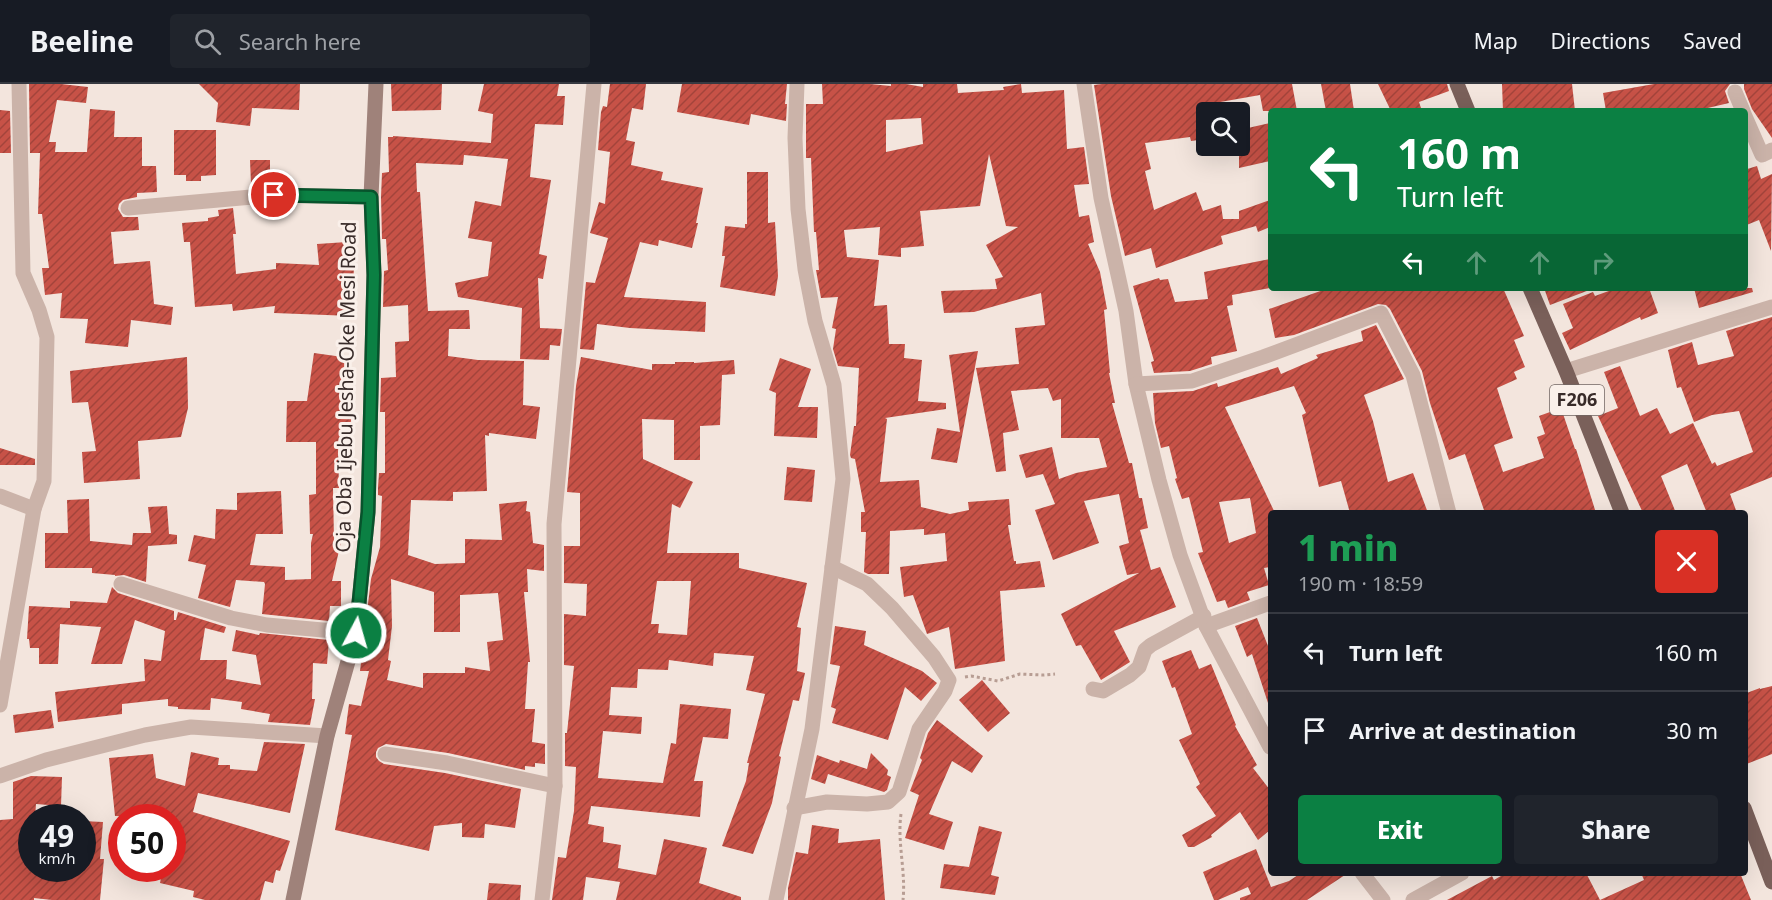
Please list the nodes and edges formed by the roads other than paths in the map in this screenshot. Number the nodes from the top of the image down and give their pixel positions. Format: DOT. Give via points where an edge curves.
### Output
graph roads {
  1 [pos="19,84"];
  2 [pos="376,84"];
  3 [pos="594,84"];
  4 [pos="797,84"];
  5 [pos="1084,84"];
  6 [pos="1457,84"];
  7 [pos="1735,92"];
  8 [pos="1467,108"];
  9 [pos="1742,108"];
  10 [pos="1748,122"];
  11 [pos="1772,150"];
  12 [pos="371,197"];
  13 [pos="128,208"];
  14 [pos="1531,291"];
  15 [pos="1772,306"];
  16 [pos="1566,371"];
  17 [pos="1136,384"];
  18 [pos="0,496"];
  19 [pos="34,509"];
  20 [pos="1448,510"];
  21 [pos="1621,510"];
  22 [pos="832,567"];
  23 [pos="121,584"];
  24 [pos="1268,604"];
  25 [pos="1205,621"];
  26 [pos="356,633"];
  27 [pos="1093,689"];
  28 [pos="0,705"];
  29 [pos="327,736"];
  30 [pos="1268,743"];
  31 [pos="385,754"];
  32 [pos="0,776"];
  33 [pos="555,786"];
  34 [pos="794,808"];
  35 [pos="1748,819"];
  36 [pos="1364,876"];
  37 [pos="1457,876"];
  38 [pos="1772,882"];
  39 [pos="293,900"];
  40 [pos="542,900"];
  41 [pos="776,900"];
  42 [pos="1383,900"];
  43 [pos="1413,900"];
  1 -- 19 [label="street" via="22,273 47,337 44,481"];
  2 -- 12 [label="main road, Oja Oba Ijebu Jesha-Oke Mesi Road"];
  3 -- 33 [label="street" via="554,525"];
  4 -- 22 [label="street" via="798,209 814,321 834,385 843,479"];
  5 -- 17 [label="street"];
  6 -- 8 [label="main road"];
  7 -- 9 [label="street"];
  10 -- 11 [label="street" via="1762,155"];
  12 -- 13 [label="street" via="274,195"];
  12 -- 26 [label="main road, Oja Oba Ijebu Jesha-Oke Mesi Road" via="374,275 368,512"];
  14 -- 16 [label="main road, F206"];
  15 -- 16 [label="street"];
  16 -- 21 [label="main road, F206"];
  17 -- 20 [label="street" via="1192,381 1381,313 1413,375"];
  17 -- 25 [label="street" via="1180,555"];
  18 -- 19 [label="street"];
  19 -- 28 [label="street"];
  22 -- 34 [label="street" via="812,729"];
  22 -- 34 [label="street" via="867,584 892,608 949,680 920,729 899,792 888,802 827,802"];
  23 -- 26 [label="street" via="231,618"];
  24 -- 25 [label="street"];
  25 -- 27 [label="street" via="1151,645 1130,675 1102,691"];
  25 -- 30 [label="street"];
  26 -- 29 [label="main road, Oja Oba Ijebu Jesha-Oke Mesi Road"];
  29 -- 32 [label="street" via="191,728 57,757"];
  29 -- 39 [label="main road, Oja Oba Ijebu Jesha-Oke Mesi Road"];
  31 -- 33 [label="street"];
  33 -- 40 [label="street"];
  34 -- 41 [label="street"];
  35 -- 38 [label="main road"];
  36 -- 42 [label="street"];
  37 -- 43 [label="street"];
}
